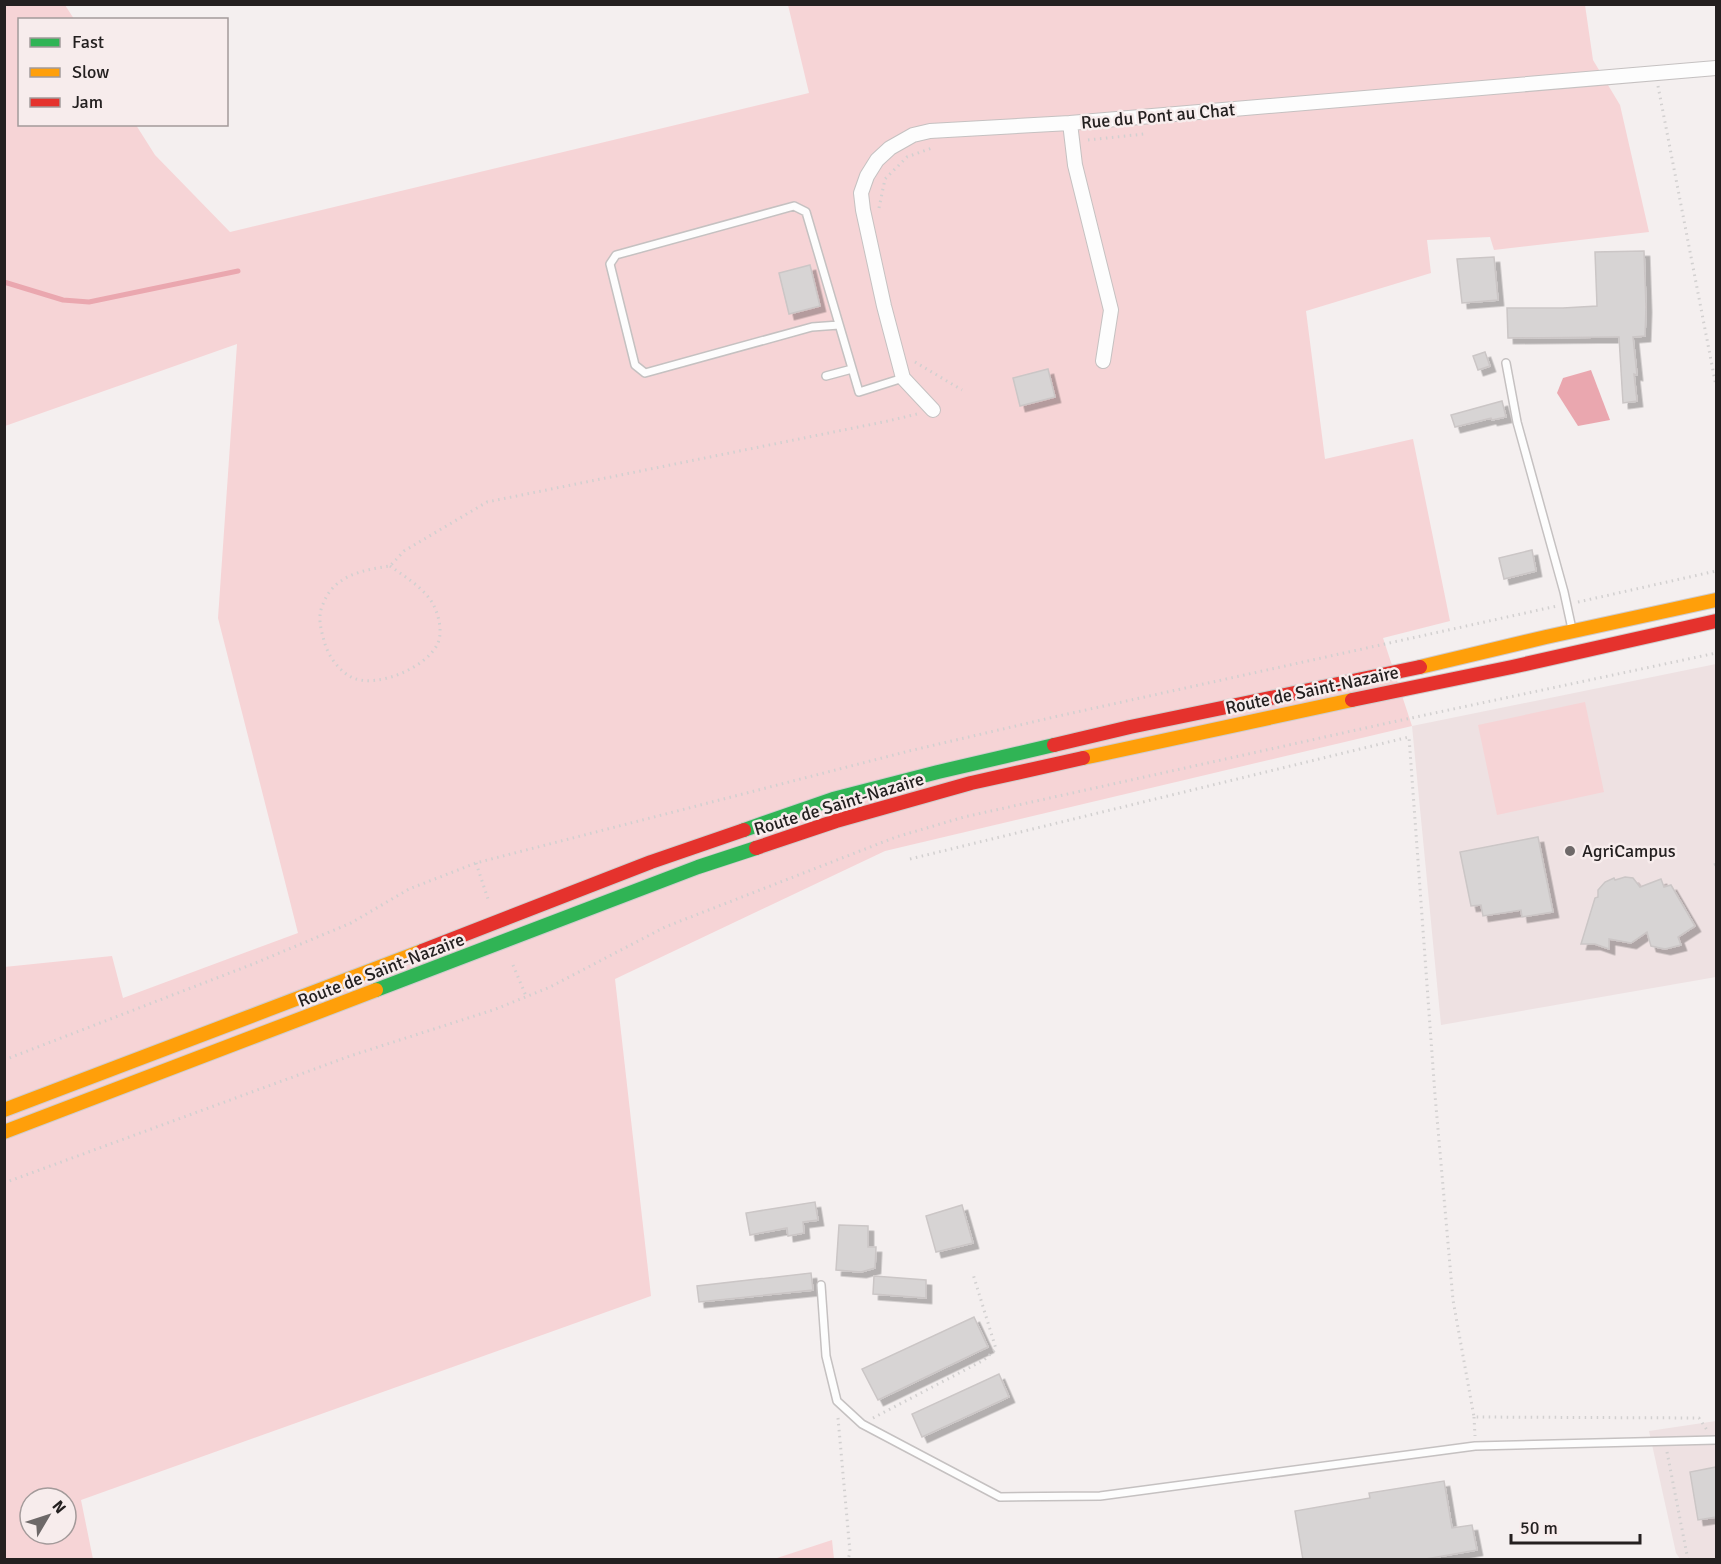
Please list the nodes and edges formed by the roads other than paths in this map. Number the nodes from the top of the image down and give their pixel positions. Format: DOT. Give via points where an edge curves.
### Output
graph roads {
  1 [pos="1716,68"];
  2 [pos="1070,123"];
  3 [pos="839,325"];
  4 [pos="1104,361"];
  5 [pos="1506,363"];
  6 [pos="852,369"];
  7 [pos="826,376"];
  8 [pos="903,378"];
  9 [pos="933,410"];
  10 [pos="1716,600"];
  11 [pos="1716,621"];
  12 [pos="1573,631"];
  13 [pos="4,1110"];
  14 [pos="4,1132"];
  15 [pos="821,1285"];
  16 [pos="1716,1440"];
  1 -- 2 [label="street, Rue du Pont au Chat"];
  2 -- 4 [label="street" via="1075,165 1111,310"];
  2 -- 8 [label="street, Rue du Pont au Chat" via="930,131 900,142 877,160 861,193 863,210"];
  3 -- 3 [label="lane" via="806,212 794,206 616,255 610,264 635,365 645,374 812,327"];
  3 -- 6 [label="lane"];
  5 -- 12 [label="lane" via="1517,422"];
  6 -- 7 [label="lane"];
  6 -- 8 [label="lane" via="859,392"];
  8 -- 9 [label="street, Rue du Pont au Chat"];
  10 -- 12 [label="main road, Route de Saint-Nazaire"];
  11 -- 14 [label="main road, Route de Saint-Nazaire" via="971,783 836,821 698,867"];
  12 -- 13 [label="main road, Route de Saint-Nazaire" via="1399,672 1130,727 834,799 651,862"];
  15 -- 16 [label="lane" via="826,1356 837,1401 862,1424 1000,1497 1100,1496 1475,1446"];
}
